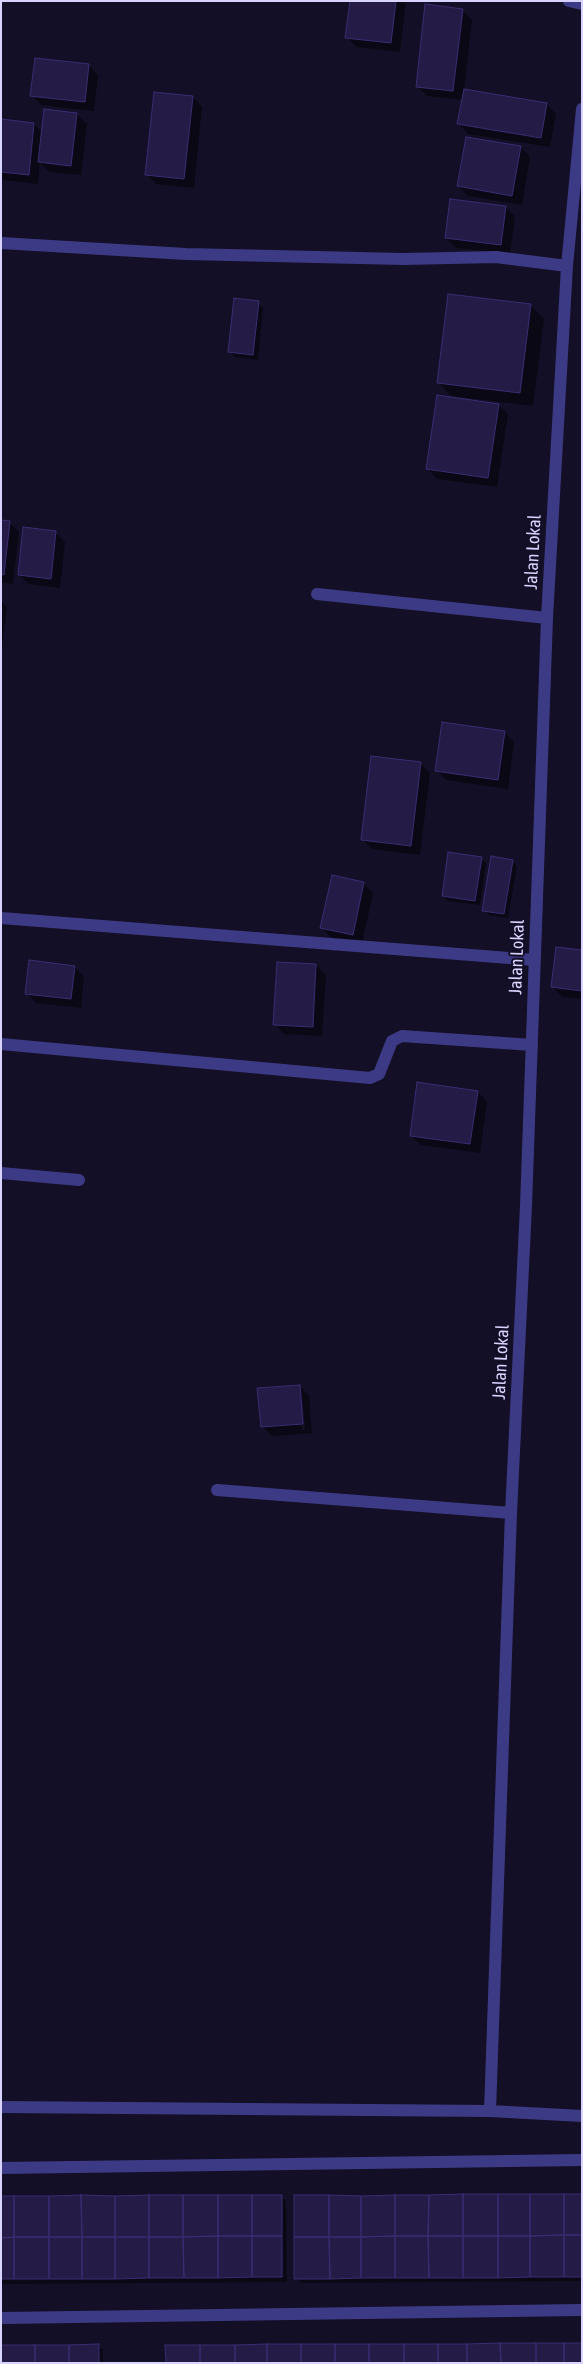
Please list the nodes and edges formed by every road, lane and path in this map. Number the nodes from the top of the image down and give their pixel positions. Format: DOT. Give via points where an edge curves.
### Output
graph roads {
  1 [pos="569,1"];
  2 [pos="582,4"];
  3 [pos="582,109"];
  4 [pos="1,243"];
  5 [pos="567,266"];
  6 [pos="317,594"];
  7 [pos="547,618"];
  8 [pos="1,918"];
  9 [pos="534,960"];
  10 [pos="1,1044"];
  11 [pos="532,1045"];
  12 [pos="1,1174"];
  13 [pos="79,1180"];
  14 [pos="217,1490"];
  15 [pos="511,1513"];
  16 [pos="1,2107"];
  17 [pos="490,2111"];
  18 [pos="582,2116"];
  19 [pos="582,2160"];
  20 [pos="1,2168"];
  21 [pos="582,2310"];
  22 [pos="1,2318"];
  1 -- 2 [label="street"];
  3 -- 5 [label="street, Jalan Lokal"];
  4 -- 5 [label="street" via="186,254 403,259 496,256"];
  5 -- 7 [label="street, Jalan Lokal"];
  6 -- 7 [label="street"];
  7 -- 9 [label="street, Jalan Lokal"];
  8 -- 9 [label="street"];
  9 -- 11 [label="street, Jalan Lokal"];
  10 -- 11 [label="street" via="370,1078 379,1074 392,1041 402,1036"];
  11 -- 15 [label="street, Jalan Lokal"];
  12 -- 13 [label="street"];
  14 -- 15 [label="street"];
  15 -- 17 [label="street, Jalan Lokal"];
  16 -- 17 [label="street"];
  17 -- 18 [label="street"];
  19 -- 20 [label="street"];
  21 -- 22 [label="street"];
}
